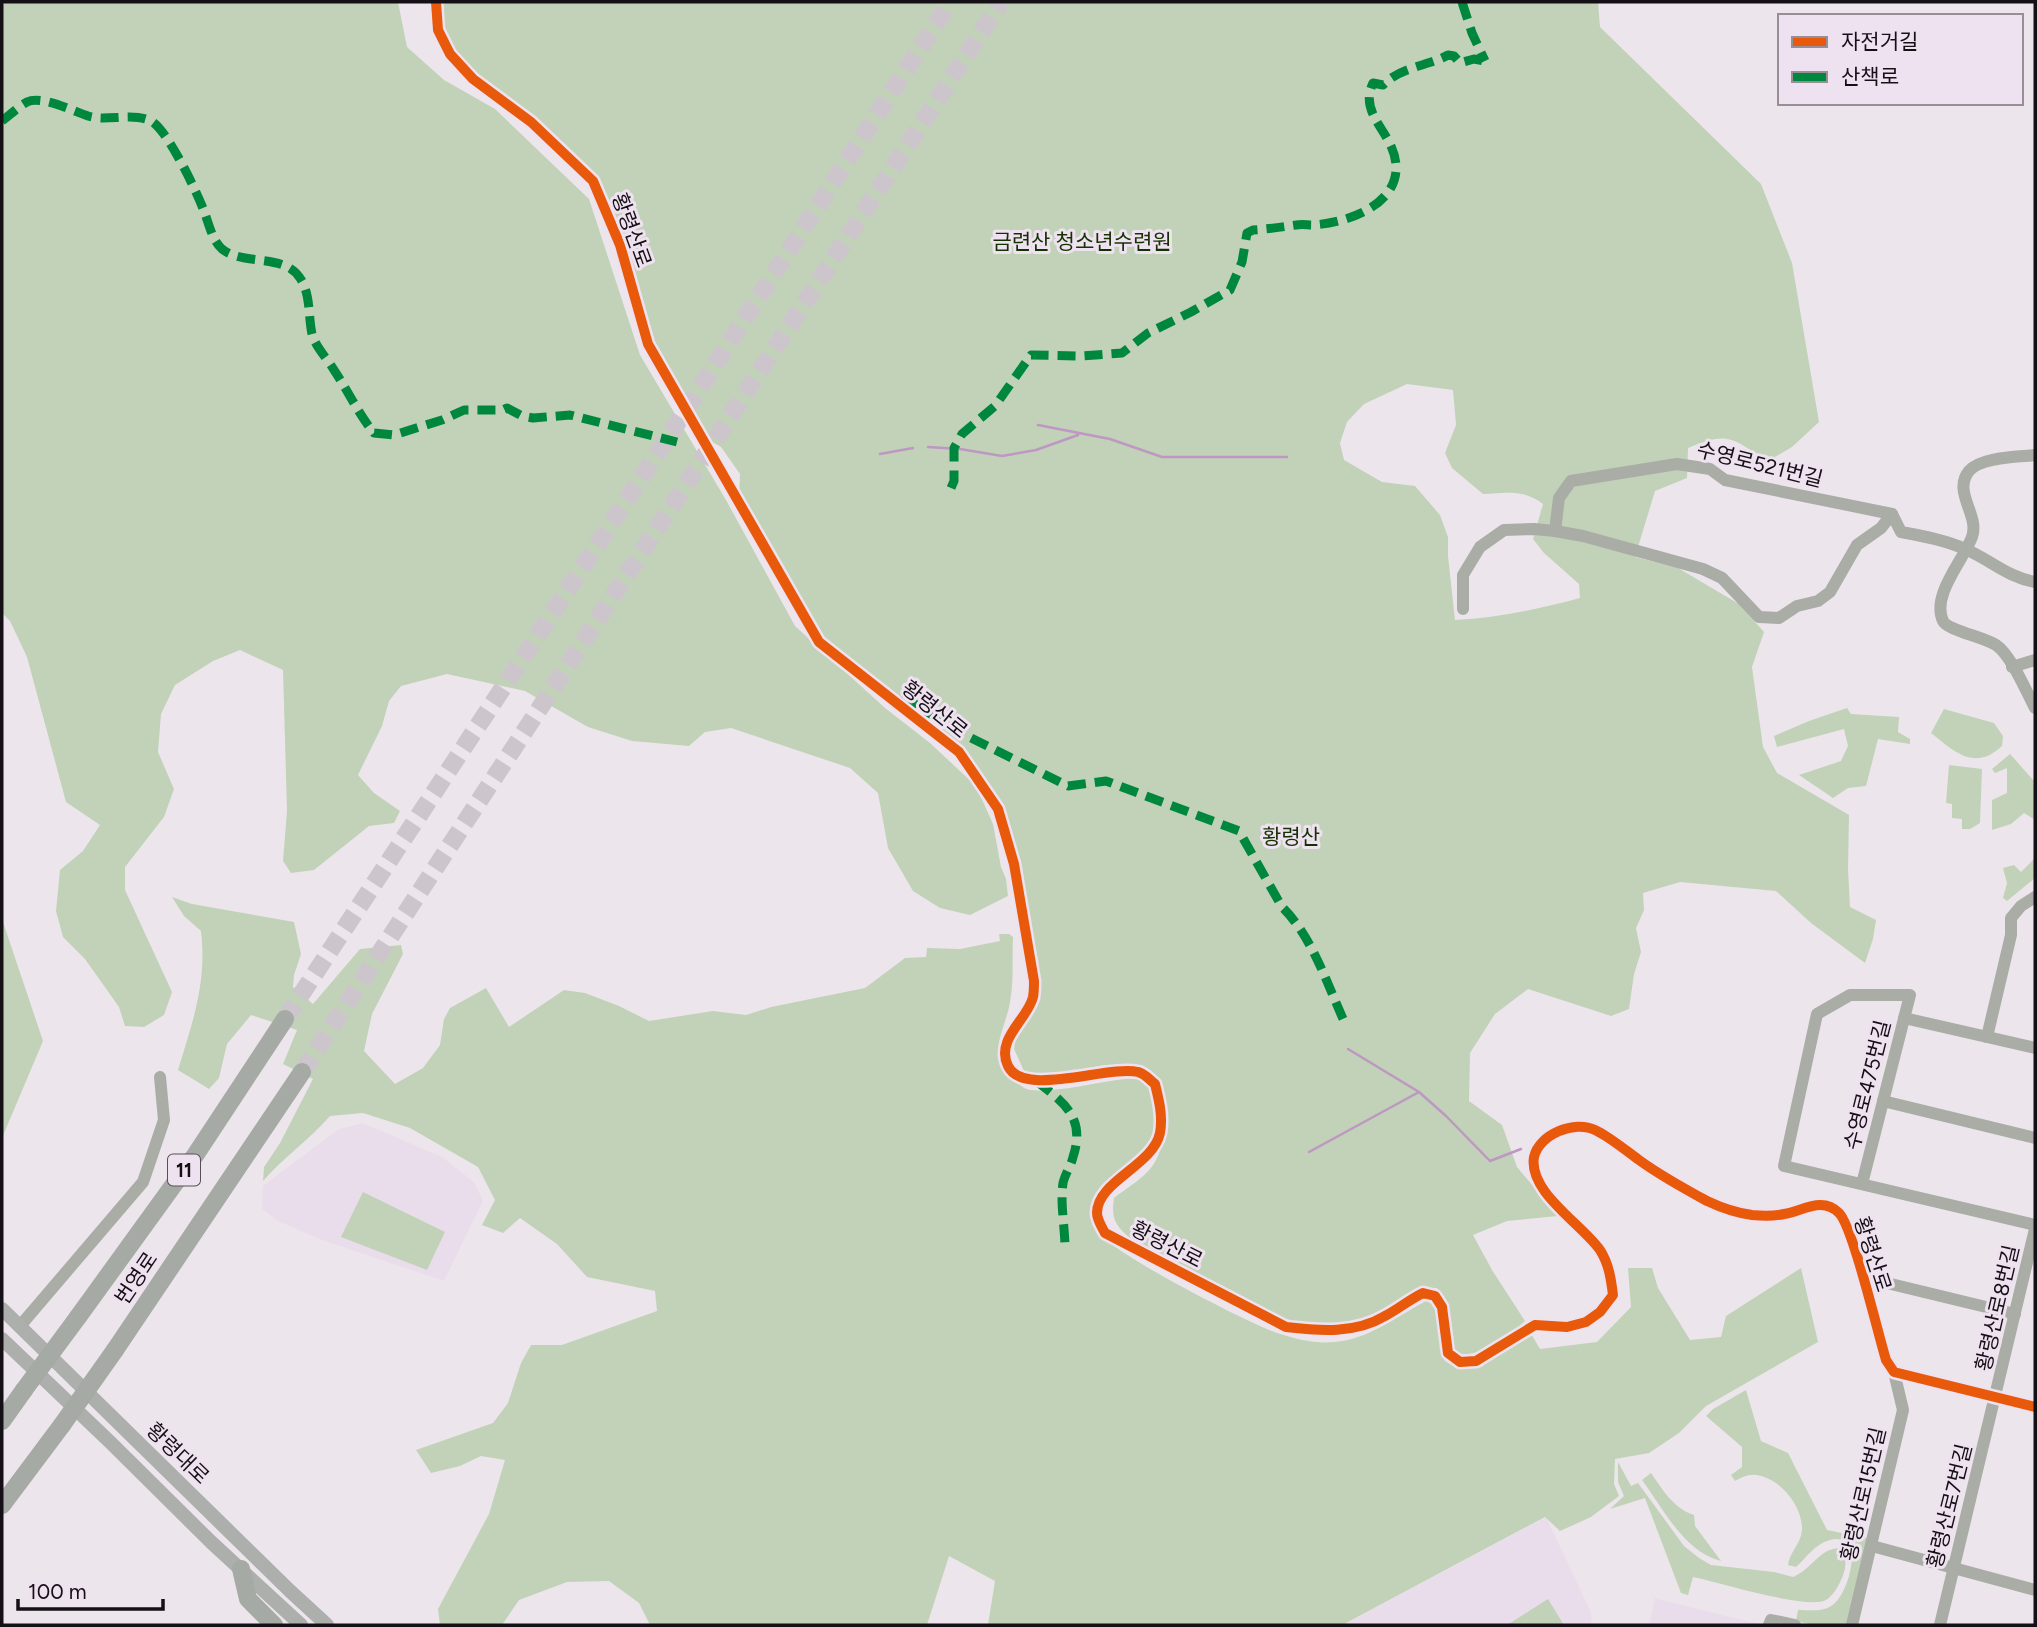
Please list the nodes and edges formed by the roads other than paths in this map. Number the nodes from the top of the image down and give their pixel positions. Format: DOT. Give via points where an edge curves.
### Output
graph roads {
  1 [pos="436,2"];
  2 [pos="2035,455"];
  3 [pos="1892,514"];
  4 [pos="1555,531"];
  5 [pos="1967,550"];
  6 [pos="2035,582"];
  7 [pos="1463,609"];
  8 [pos="2035,660"];
  9 [pos="2012,667"];
  10 [pos="2035,709"];
  11 [pos="2035,897"];
  12 [pos="1904,1018"];
  13 [pos="285,1019"];
  14 [pos="1987,1037"];
  15 [pos="2035,1048"];
  16 [pos="302,1072"];
  17 [pos="160,1077"];
  18 [pos="1883,1101"];
  19 [pos="2035,1138"];
  20 [pos="1862,1184"];
  21 [pos="2035,1227"];
  22 [pos="1862,1278"];
  23 [pos="2,1309"];
  24 [pos="2015,1314"];
  25 [pos="20,1326"];
  26 [pos="3,1342"];
  27 [pos="1894,1372"];
  28 [pos="1996,1397"];
  29 [pos="2035,1407"];
  30 [pos="4,1418"];
  31 [pos="2,1505"];
  32 [pos="1872,1546"];
  33 [pos="1954,1567"];
  34 [pos="241,1569"];
  35 [pos="2035,1590"];
  36 [pos="1770,1623"];
  37 [pos="274,1625"];
  38 [pos="301,1625"];
  39 [pos="327,1625"];
  40 [pos="1795,1625"];
  41 [pos="1853,1625"];
  42 [pos="1940,1625"];
  1 -- 22 [label="street, 황령산로" via="438,30 450,54 593,181 620,245 648,344 819,642 959,752 998,809 1014,864 1034,981 1033,999 1007,1044 1008,1066 1015,1074 1036,1081 1116,1071 1140,1072 1155,1084 1161,1109 1160,1135 1146,1156 1098,1202 1097,1216 1105,1233 1286,1326 1319,1331 1359,1327 1423,1293 1435,1296 1442,1307 1448,1353 1460,1362 1476,1361 1535,1325 1567,1327 1586,1322 1601,1312 1613,1295 1610,1270 1600,1250 1545,1192 1535,1172 1537,1149 1554,1133 1573,1127 1593,1129 1669,1181 1725,1210 1786,1214 1824,1205 1839,1213"];
  2 -- 5 [label="street" via="1991,460 1967,472 1962,489 1973,534"];
  3 -- 4 [label="street, 수영로521번길" via="1725,480 1710,469 1677,464 1571,481 1559,498"];
  3 -- 4 [label="street" via="1857,545 1830,592 1779,618 1759,617 1722,578 1703,569"];
  3 -- 5 [label="street" via="1900,532"];
  4 -- 7 [label="street" via="1504,530 1480,547 1463,575"];
  5 -- 6 [label="street" via="2017,579"];
  5 -- 9 [label="street" via="1941,601 1942,621 1947,627 1993,643"];
  8 -- 9 [label="street"];
  9 -- 10 [label="street"];
  11 -- 14 [label="street" via="2011,918"];
  12 -- 14 [label="street"];
  12 -- 18 [label="street, 수영로475번길"];
  12 -- 20 [label="street, 수영로475번길" via="1910,995 1850,995 1817,1014 1784,1166"];
  13 -- 30 [label="highway, 번영로 / 11, bridge" via="195,1154"];
  14 -- 15 [label="street"];
  16 -- 31 [label="highway, 번영로 / 11, bridge" via="115,1350"];
  17 -- 25 [label="street" via="164,1120 143,1182"];
  18 -- 19 [label="street"];
  18 -- 20 [label="street, 수영로475번길"];
  20 -- 21 [label="street, 수영로475번길"];
  21 -- 24 [label="street, 황령산로8번길"];
  22 -- 24 [label="street"];
  22 -- 27 [label="street, 황령산로" via="1885,1360"];
  23 -- 25 [label="main road, 황령대로"];
  24 -- 28 [label="street, 황령산로8번길"];
  25 -- 39 [label="main road, 황령대로"];
  26 -- 34 [label="main road, 황령대로"];
  27 -- 28 [label="street"];
  27 -- 32 [label="street, 황령산로15번길" via="1903,1410"];
  28 -- 29 [label="street"];
  28 -- 33 [label="street, 황령산로7번길"];
  32 -- 33 [label="street"];
  32 -- 41 [label="street, 황령산로15번길"];
  33 -- 35 [label="street"];
  33 -- 42 [label="street, 황령산로7번길"];
  34 -- 37 [label="highway" via="248,1599"];
  34 -- 38 [label="main road, 황령대로"];
  36 -- 40 [label="street"];
}
